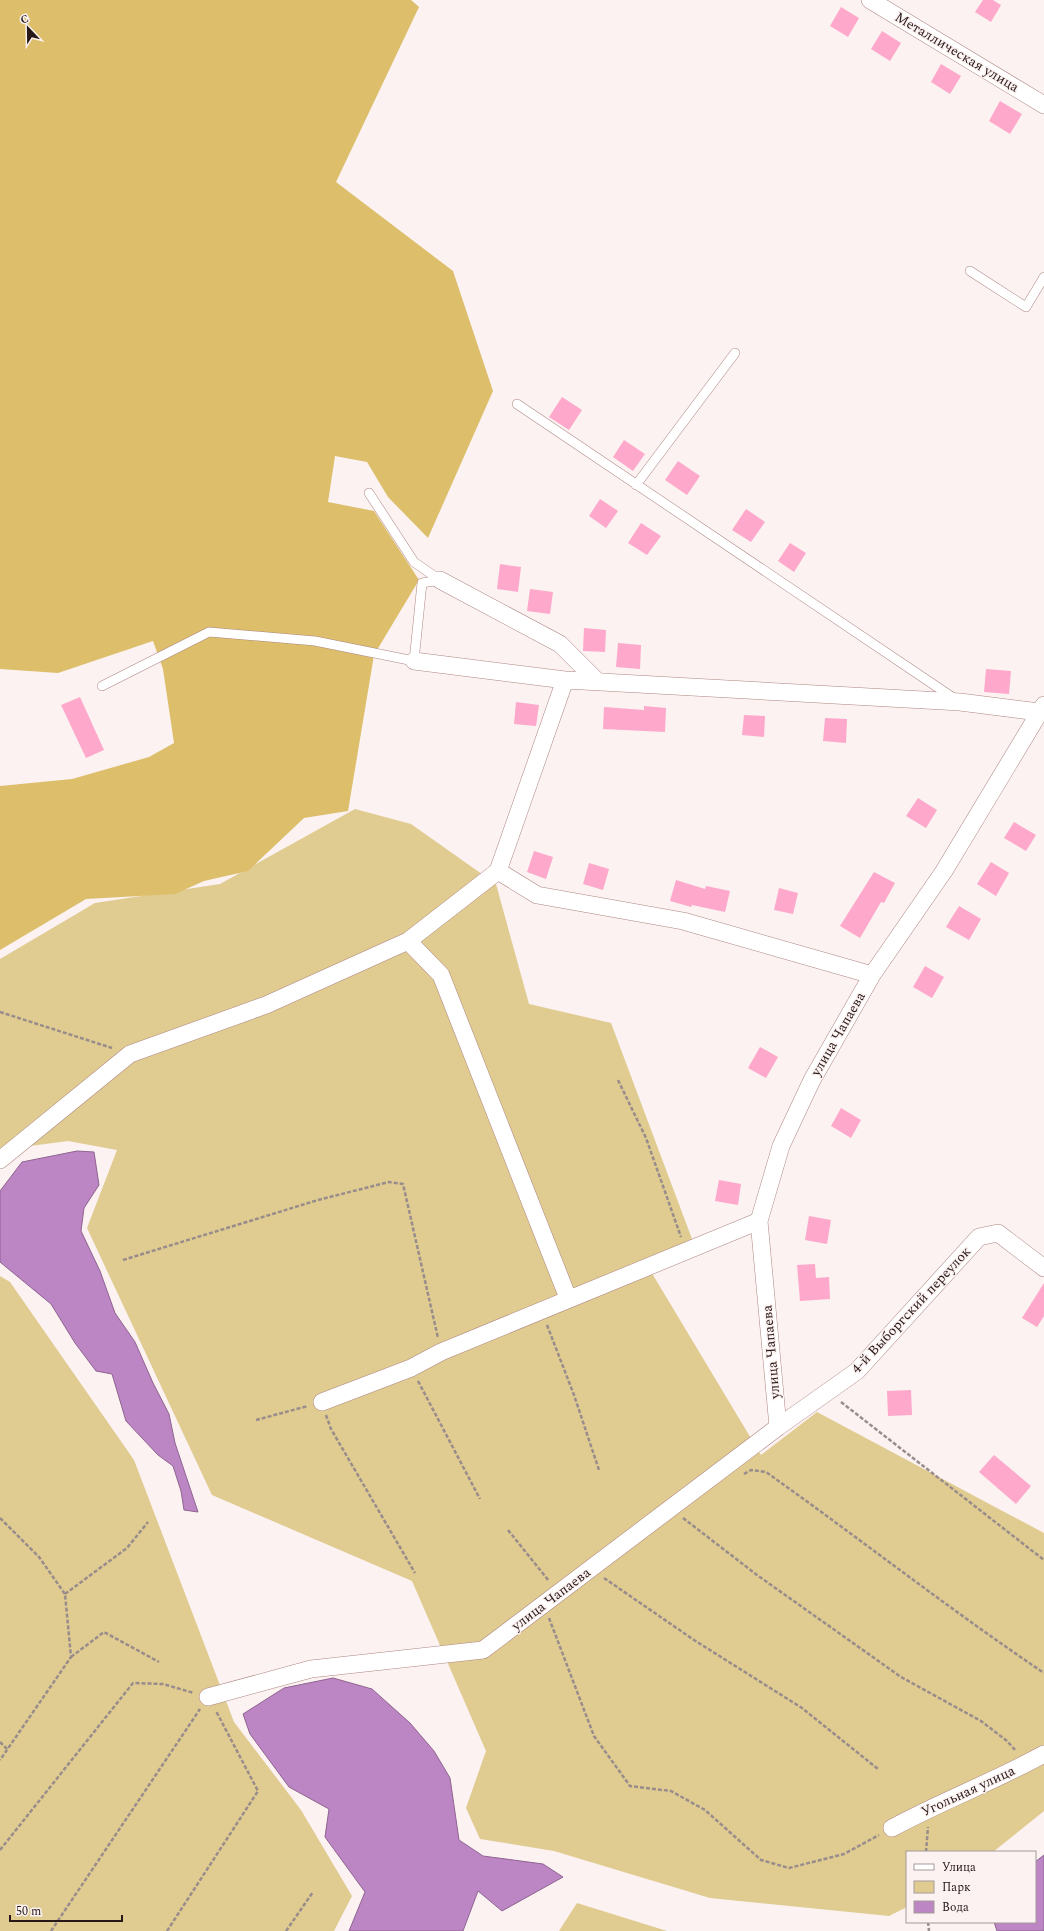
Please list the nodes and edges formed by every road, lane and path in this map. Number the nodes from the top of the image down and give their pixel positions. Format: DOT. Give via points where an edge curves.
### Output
graph roads {
  1 [pos="870,0"];
  2 [pos="1044,105"];
  3 [pos="970,271"];
  4 [pos="1044,277"];
  5 [pos="735,353"];
  6 [pos="517,404"];
  7 [pos="636,485"];
  8 [pos="370,493"];
  9 [pos="440,580"];
  10 [pos="414,661"];
  11 [pos="565,680"];
  12 [pos="598,682"];
  13 [pos="102,686"];
  14 [pos="960,702"];
  15 [pos="1042,708"];
  16 [pos="498,871"];
  17 [pos="408,941"];
  18 [pos="872,975"];
  19 [pos="0,1012"];
  20 [pos="130,1054"];
  21 [pos="618,1080"];
  22 [pos="0,1160"];
  23 [pos="759,1221"];
  24 [pos="686,1251"];
  25 [pos="123,1260"];
  26 [pos="1044,1268"];
  27 [pos="568,1298"];
  28 [pos="541,1310"];
  29 [pos="441,1352"];
  30 [pos="411,1368"];
  31 [pos="828,1392"];
  32 [pos="322,1402"];
  33 [pos="256,1420"];
  34 [pos="778,1428"];
  35 [pos="599,1470"];
  36 [pos="739,1478"];
  37 [pos="480,1499"];
  38 [pos="689,1513"];
  39 [pos="683,1517"];
  40 [pos="0,1518"];
  41 [pos="148,1522"];
  42 [pos="677,1522"];
  43 [pos="508,1530"];
  44 [pos="1044,1560"];
  45 [pos="415,1573"];
  46 [pos="608,1575"];
  47 [pos="604,1578"];
  48 [pos="598,1583"];
  49 [pos="558,1593"];
  50 [pos="65,1594"];
  51 [pos="550,1610"];
  52 [pos="550,1620"];
  53 [pos="71,1657"];
  54 [pos="159,1662"];
  55 [pos="1044,1673"];
  56 [pos="208,1696"];
  57 [pos="0,1742"];
  58 [pos="8,1750"];
  59 [pos="1044,1754"];
  60 [pos="0,1760"];
  61 [pos="1027,1763"];
  62 [pos="878,1769"];
  63 [pos="930,1808"];
  64 [pos="892,1828"];
  65 [pos="0,1850"];
  66 [pos="926,1851"];
  67 [pos="313,1892"];
  68 [pos="51,1931"];
  69 [pos="167,1931"];
  70 [pos="286,1931"];
  1 -- 2 [label="street, Металлическая улица"];
  3 -- 4 [label="lane" via="1026,307"];
  5 -- 7 [label="lane"];
  6 -- 7 [label="lane"];
  7 -- 14 [label="lane"];
  8 -- 9 [label="lane" via="414,562"];
  9 -- 10 [label="lane" via="422,583"];
  9 -- 12 [label="street" via="560,644"];
  10 -- 11 [label="street"];
  10 -- 13 [label="lane" via="315,641 209,632"];
  11 -- 12 [label="street"];
  11 -- 16 [label="street"];
  12 -- 14 [label="street"];
  14 -- 15 [label="street"];
  15 -- 18 [label="street, улица Чапаева" via="944,871"];
  16 -- 17 [label="street"];
  16 -- 18 [label="street" via="538,895 683,921"];
  17 -- 20 [label="street" via="266,1005"];
  17 -- 27 [label="street" via="441,975"];
  18 -- 23 [label="street, улица Чапаева" via="812,1080 781,1146"];
  19 -- 20 [label="path"];
  20 -- 22 [label="street"];
  21 -- 24 [label="path" via="646,1138"];
  23 -- 24 [label="street"];
  23 -- 34 [label="street, улица Чапаева"];
  24 -- 27 [label="street"];
  25 -- 29 [label="path" via="318,1200 389,1182 403,1184"];
  26 -- 31 [label="street, 4-й Выборгский переулок" via="998,1233 979,1237 857,1371"];
  27 -- 28 [label="street"];
  28 -- 29 [label="street"];
  28 -- 35 [label="path" via="574,1394"];
  29 -- 30 [label="street"];
  30 -- 32 [label="street"];
  30 -- 37 [label="path"];
  31 -- 34 [label="street, 4-й Выборгский переулок"];
  31 -- 44 [label="path"];
  32 -- 33 [label="path"];
  32 -- 45 [label="path" via="331,1429"];
  34 -- 49 [label="street, улица Чапаева"];
  36 -- 55 [label="path" via="752,1470 766,1472 988,1635"];
  38 -- 39 [label="path"];
  39 -- 42 [label="path"];
  39 -- 61 [label="path" via="757,1575 901,1677 981,1721 1007,1741"];
  40 -- 50 [label="path" via="39,1557"];
  41 -- 50 [label="path" via="127,1548"];
  43 -- 49 [label="path"];
  46 -- 47 [label="path"];
  47 -- 48 [label="path"];
  47 -- 62 [label="path" via="694,1640 802,1708"];
  49 -- 51 [label="street, улица Чапаева"];
  50 -- 53 [label="path"];
  51 -- 52 [label="path"];
  51 -- 52 [label="path"];
  51 -- 56 [label="street, улица Чапаева" via="483,1650 311,1669"];
  52 -- 64 [label="path" via="594,1736 630,1786 671,1791 705,1810 761,1860 789,1868 844,1854"];
  53 -- 54 [label="path" via="104,1632"];
  53 -- 58 [label="path"];
  56 -- 65 [label="path" via="163,1684 133,1684"];
  56 -- 68 [label="path"];
  56 -- 69 [label="path" via="258,1791"];
  57 -- 58 [label="path"];
  58 -- 60 [label="path"];
  59 -- 61 [label="street, Угольная улица"];
  61 -- 63 [label="street, Угольная улица"];
  63 -- 64 [label="street, Угольная улица"];
  63 -- 66 [label="path"];
  67 -- 70 [label="path"];
}
